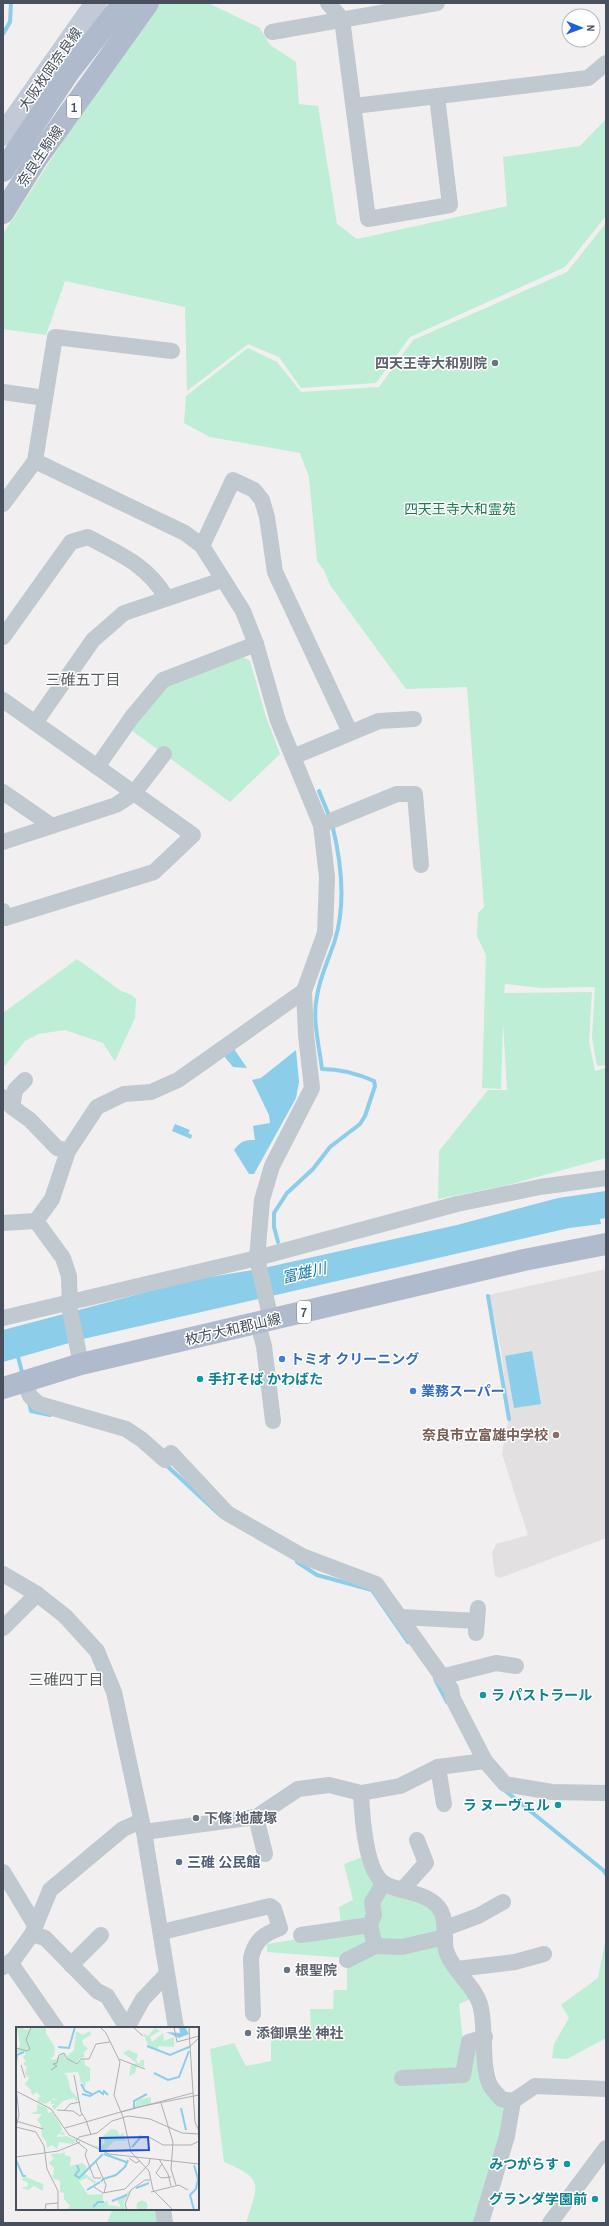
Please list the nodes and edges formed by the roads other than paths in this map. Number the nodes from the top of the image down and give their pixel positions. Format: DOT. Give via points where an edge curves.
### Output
graph roads {
  1 [pos="96,3"];
  2 [pos="123,3"];
  3 [pos="148,3"];
  4 [pos="328,3"];
  5 [pos="436,3"];
  6 [pos="342,19"];
  7 [pos="272,32"];
  8 [pos="606,63"];
  9 [pos="437,97"];
  10 [pos="354,106"];
  11 [pos="3,135"];
  12 [pos="3,171"];
  13 [pos="3,213"];
  14 [pos="172,351"];
  15 [pos="3,392"];
  16 [pos="45,398"];
  17 [pos="35,461"];
  18 [pos="3,504"];
  19 [pos="202,546"];
  20 [pos="222,580"];
  21 [pos="166,598"];
  22 [pos="3,637"];
  23 [pos="256,644"];
  24 [pos="3,700"];
  25 [pos="414,719"];
  26 [pos="35,723"];
  27 [pos="350,732"];
  28 [pos="164,754"];
  29 [pos="293,757"];
  30 [pos="97,767"];
  31 [pos="3,792"];
  32 [pos="134,793"];
  33 [pos="321,825"];
  34 [pos="52,826"];
  35 [pos="3,842"];
  36 [pos="421,864"];
  37 [pos="3,911"];
  38 [pos="304,991"];
  39 [pos="25,1080"];
  40 [pos="7,1102"];
  41 [pos="68,1151"];
  42 [pos="606,1178"];
  43 [pos="36,1221"];
  44 [pos="3,1223"];
  45 [pos="606,1244"];
  46 [pos="258,1264"];
  47 [pos="70,1307"];
  48 [pos="265,1315"];
  49 [pos="3,1318"];
  50 [pos="81,1364"];
  51 [pos="24,1380"];
  52 [pos="3,1388"];
  53 [pos="273,1421"];
  54 [pos="3,1574"];
  55 [pos="37,1594"];
  56 [pos="401,1617"];
  57 [pos="477,1621"];
  58 [pos="3,1628"];
  59 [pos="516,1666"];
  60 [pos="441,1677"];
  61 [pos="485,1761"];
  62 [pos="438,1767"];
  63 [pos="360,1793"];
  64 [pos="606,1793"];
  65 [pos="444,1804"];
  66 [pos="256,1817"];
  67 [pos="143,1827"];
  68 [pos="417,1840"];
  69 [pos="265,1854"];
  70 [pos="3,1872"];
  71 [pos="384,1883"];
  72 [pos="402,1890"];
  73 [pos="503,1902"];
  74 [pos="370,1925"];
  75 [pos="34,1929"];
  76 [pos="162,1932"];
  77 [pos="446,1932"];
  78 [pos="101,1935"];
  79 [pos="301,1935"];
  80 [pos="375,1946"];
  81 [pos="544,1954"];
  82 [pos="347,1960"];
  83 [pos="6,1964"];
  84 [pos="71,1965"];
  85 [pos="457,1969"];
  86 [pos="166,1975"];
  87 [pos="253,2014"];
  88 [pos="55,2027"];
  89 [pos="176,2027"];
  90 [pos="485,2037"];
  91 [pos="402,2078"];
  92 [pos="606,2089"];
  93 [pos="513,2101"];
  94 [pos="606,2148"];
  95 [pos="163,2210"];
  96 [pos="165,2223"];
  97 [pos="481,2223"];
  98 [pos="550,2223"];
  1 -- 11 [label="main road, 大阪枚岡奈良線"];
  2 -- 12 [label="main road, 奈良生駒線 / 1" via="69,72"];
  3 -- 13 [label="main road, 奈良生駒線 / 1" via="38,157"];
  4 -- 6 [label="street"];
  5 -- 6 [label="street"];
  6 -- 7 [label="street"];
  6 -- 10 [label="street"];
  8 -- 9 [label="street" via="588,78"];
  9 -- 10 [label="street"];
  9 -- 10 [label="street" via="450,205 368,219"];
  14 -- 16 [label="street" via="55,337"];
  15 -- 16 [label="street"];
  16 -- 17 [label="street"];
  17 -- 18 [label="street"];
  17 -- 19 [label="street" via="185,533"];
  19 -- 20 [label="street"];
  19 -- 27 [label="street" via="233,480 254,490 262,500 267,517 275,572"];
  20 -- 21 [label="street"];
  20 -- 23 [label="street" via="243,611"];
  21 -- 22 [label="street" via="157,582 138,564 88,537 71,542"];
  21 -- 26 [label="street" via="124,613 93,640"];
  23 -- 29 [label="street" via="278,721"];
  23 -- 30 [label="street" via="163,680 132,717"];
  24 -- 26 [label="street"];
  25 -- 27 [label="street" via="379,721"];
  26 -- 30 [label="street"];
  27 -- 29 [label="street"];
  28 -- 32 [label="street"];
  29 -- 33 [label="street"];
  30 -- 32 [label="street"];
  31 -- 34 [label="street"];
  32 -- 34 [label="street" via="116,805"];
  32 -- 37 [label="street" via="193,835 154,872 5,918"];
  33 -- 36 [label="street" via="397,794 415,794"];
  33 -- 38 [label="street" via="327,877 325,933"];
  34 -- 35 [label="street"];
  38 -- 41 [label="street" via="178,1080 151,1092 124,1094 97,1107"];
  38 -- 46 [label="street" via="312,1088 272,1166 262,1200"];
  39 -- 40 [label="street"];
  40 -- 41 [label="street" via="30,1120 57,1148"];
  41 -- 43 [label="street" via="52,1199"];
  42 -- 46 [label="street" via="540,1186 457,1204"];
  43 -- 44 [label="street"];
  43 -- 47 [label="street" via="63,1258 69,1276"];
  45 -- 48 [label="main road, 枚方大和郡山線 / 7"];
  46 -- 47 [label="street"];
  46 -- 48 [label="street"];
  47 -- 49 [label="street"];
  47 -- 50 [label="street"];
  48 -- 50 [label="main road, 枚方大和郡山線 / 7"];
  48 -- 53 [label="street" via="264,1346"];
  50 -- 51 [label="main road, 枚方大和郡山線 / 7"];
  51 -- 52 [label="main road, 枚方大和郡山線 / 7"];
  51 -- 56 [label="street" via="30,1396 39,1404 126,1429 165,1460 172,1453 226,1513 302,1556 376,1584"];
  54 -- 55 [label="street"];
  55 -- 58 [label="street"];
  55 -- 67 [label="street" via="65,1616 97,1651 114,1692"];
  56 -- 57 [label="street"];
  56 -- 60 [label="street"];
  59 -- 60 [label="street" via="496,1664"];
  60 -- 61 [label="street" via="451,1689 453,1699"];
  61 -- 62 [label="street"];
  61 -- 64 [label="street" via="505,1784 552,1792"];
  62 -- 63 [label="street" via="400,1786"];
  62 -- 65 [label="street"];
  63 -- 66 [label="street" via="329,1785 298,1789"];
  63 -- 71 [label="street" via="363,1828 373,1869"];
  66 -- 67 [label="street"];
  66 -- 69 [label="street"];
  67 -- 75 [label="street" via="118,1833 50,1890"];
  67 -- 76 [label="street"];
  68 -- 72 [label="street" via="426,1863"];
  70 -- 75 [label="street"];
  71 -- 72 [label="street"];
  71 -- 74 [label="street" via="372,1902 374,1915"];
  72 -- 77 [label="street" via="429,1899 441,1911"];
  73 -- 77 [label="street"];
  74 -- 79 [label="street"];
  74 -- 80 [label="street"];
  75 -- 83 [label="street"];
  75 -- 84 [label="street"];
  76 -- 86 [label="street"];
  76 -- 87 [label="street" via="270,1906 274,1909 280,1928 263,1934 252,1950"];
  77 -- 80 [label="street" via="402,1947"];
  77 -- 85 [label="street" via="447,1953"];
  78 -- 84 [label="street"];
  80 -- 82 [label="street"];
  81 -- 85 [label="street" via="515,1962"];
  83 -- 88 [label="street"];
  84 -- 86 [label="street" via="97,1991 107,1996 127,2024 143,1999"];
  85 -- 90 [label="street" via="480,2003"];
  86 -- 89 [label="street"];
  90 -- 91 [label="street" via="469,2042 463,2075"];
  90 -- 93 [label="street" via="486,2073 491,2087 501,2099"];
  92 -- 93 [label="street" via="535,2086"];
  93 -- 97 [label="street" via="507,2136"];
  94 -- 98 [label="street"];
  95 -- 96 [label="street"];
}
